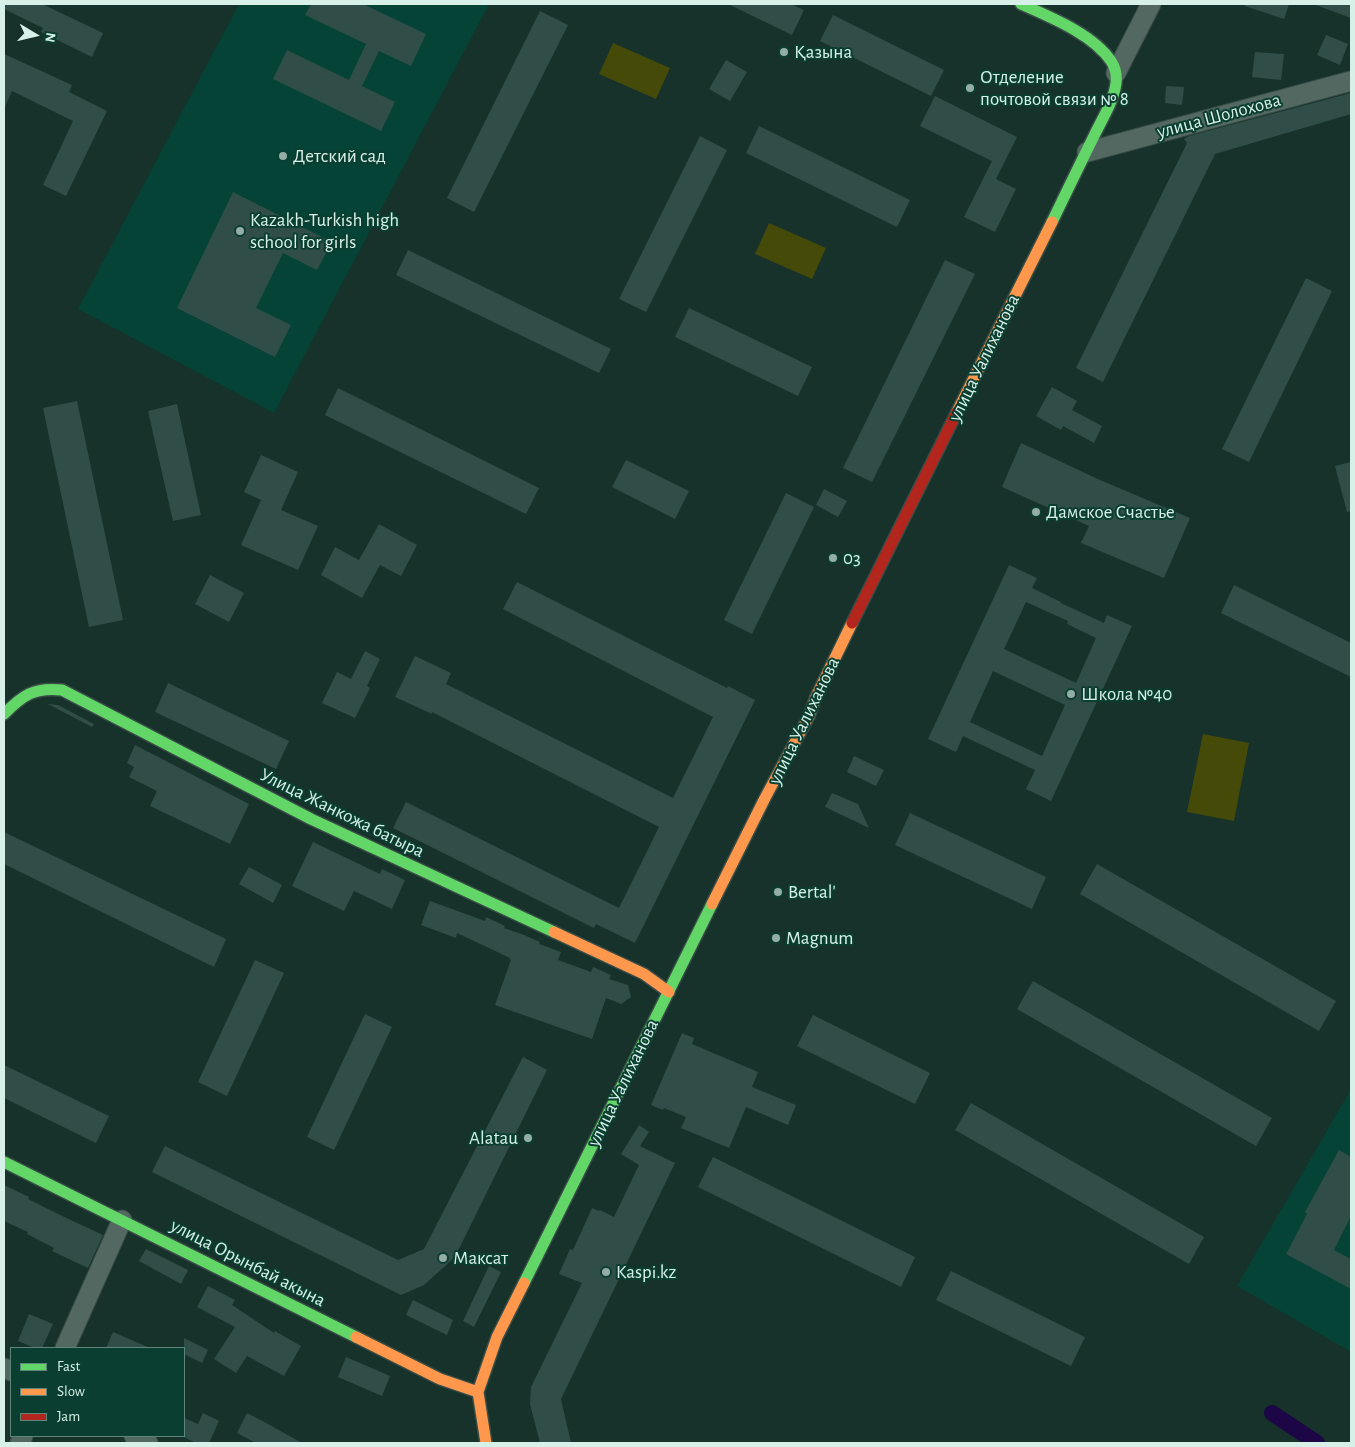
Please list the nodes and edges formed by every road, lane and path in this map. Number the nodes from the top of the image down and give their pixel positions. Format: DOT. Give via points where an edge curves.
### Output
graph roads {
  1 [pos="1021,4"];
  2 [pos="1151,4"];
  3 [pos="1116,73"];
  4 [pos="1351,81"];
  5 [pos="1087,152"];
  6 [pos="4,714"];
  7 [pos="669,992"];
  8 [pos="4,1162"];
  9 [pos="122,1220"];
  10 [pos="65,1347"];
  11 [pos="478,1392"];
  12 [pos="136,1437"];
  13 [pos="148,1443"];
  14 [pos="486,1443"];
  1 -- 3 [label="main road" via="1094,42 1113,63"];
  2 -- 3 [label="street, улица Уалиханова"];
  3 -- 5 [label="main road, улица Уалиханова" via="1115,91"];
  4 -- 5 [label="street, улица Шолохова"];
  5 -- 7 [label="main road, улица Уалиханова"];
  6 -- 7 [label="main road, Улица Жанкожа батыра" via="30,693 46,688 62,690 312,819 644,974"];
  7 -- 11 [label="main road, улица Уалиханова" via="497,1336"];
  8 -- 9 [label="main road, улица Орынбай акына"];
  9 -- 10 [label="street"];
  9 -- 11 [label="main road, улица Орынбай акына" via="440,1379"];
  11 -- 14 [label="main road, улица Уалиханова"];
  12 -- 13 [label="street"];
}
